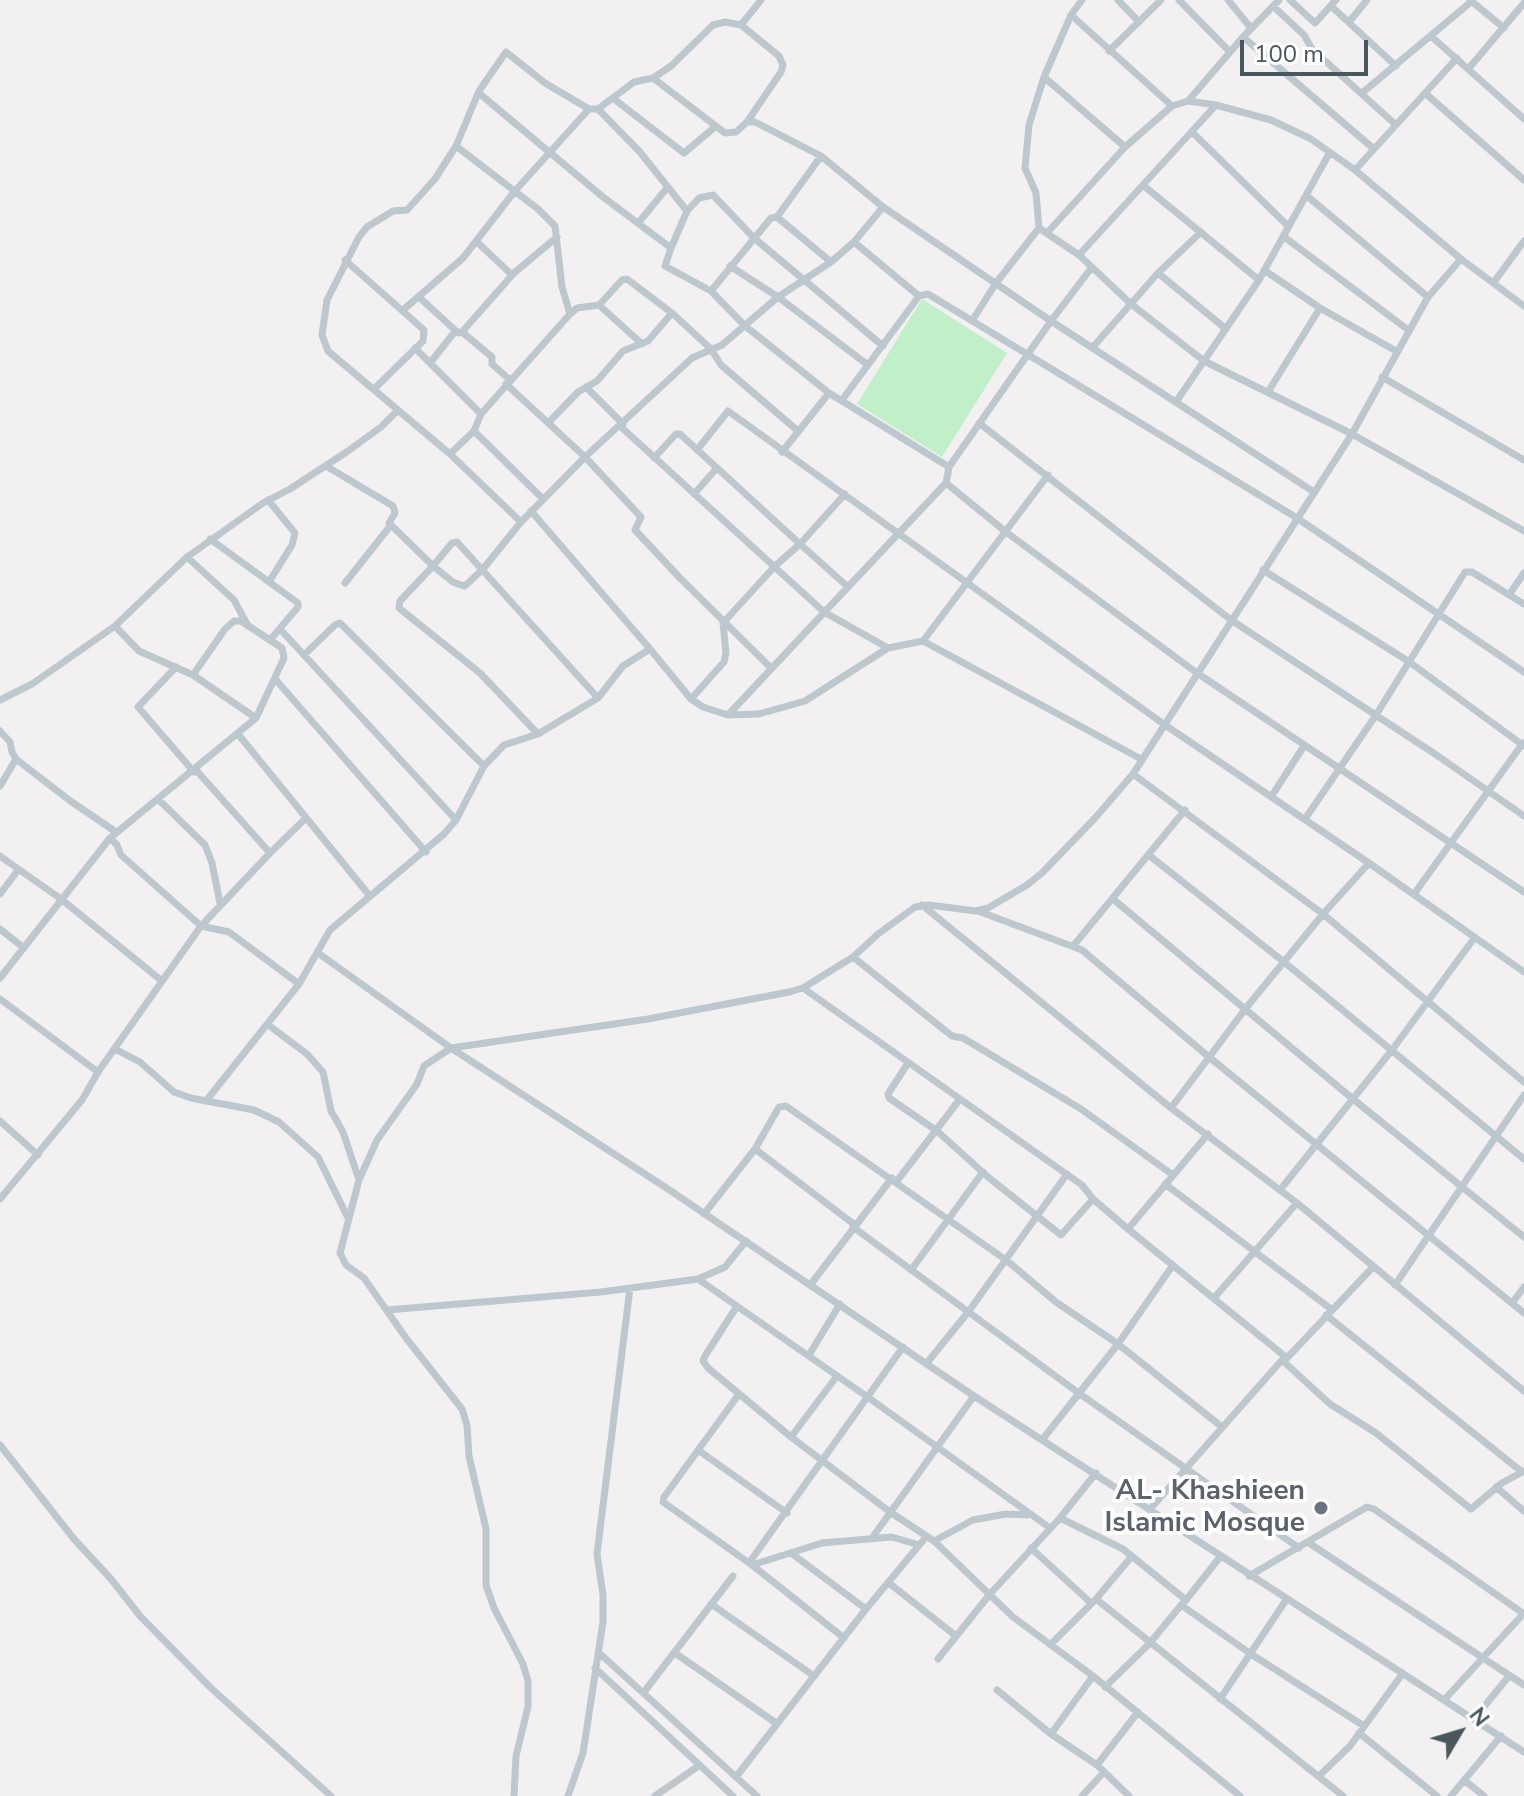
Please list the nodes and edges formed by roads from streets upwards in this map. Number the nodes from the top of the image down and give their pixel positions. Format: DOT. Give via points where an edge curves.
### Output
graph roads {
  1 [pos="761,0"];
  2 [pos="1082,0"];
  3 [pos="1118,0"];
  4 [pos="1161,0"];
  5 [pos="1179,0"];
  6 [pos="1290,0"];
  7 [pos="1367,0"];
  8 [pos="1230,1"];
  9 [pos="1471,1"];
  10 [pos="1276,3"];
  11 [pos="1334,3"];
  12 [pos="1524,3"];
  13 [pos="1071,15"];
  14 [pos="1139,22"];
  15 [pos="1349,22"];
  16 [pos="1315,23"];
  17 [pos="741,25"];
  18 [pos="1251,28"];
  19 [pos="1504,28"];
  20 [pos="1304,35"];
  21 [pos="1243,37"];
  22 [pos="1432,37"];
  23 [pos="1109,51"];
  24 [pos="1230,52"];
  25 [pos="1457,58"];
  26 [pos="1396,66"];
  27 [pos="1469,68"];
  28 [pos="1044,77"];
  29 [pos="653,78"];
  30 [pos="1362,93"];
  31 [pos="1425,93"];
  32 [pos="480,94"];
  33 [pos="614,99"];
  34 [pos="1188,101"];
  35 [pos="1216,105"];
  36 [pos="1172,106"];
  37 [pos="593,109"];
  38 [pos="1524,119"];
  39 [pos="747,122"];
  40 [pos="1396,125"];
  41 [pos="716,126"];
  42 [pos="1192,132"];
  43 [pos="456,146"];
  44 [pos="1125,147"];
  45 [pos="1374,149"];
  46 [pos="549,151"];
  47 [pos="1330,152"];
  48 [pos="821,156"];
  49 [pos="1355,170"];
  50 [pos="1524,180"];
  51 [pos="1144,186"];
  52 [pos="667,188"];
  53 [pos="514,192"];
  54 [pos="1307,196"];
  55 [pos="883,207"];
  56 [pos="687,211"];
  57 [pos="777,217"];
  58 [pos="639,222"];
  59 [pos="1288,226"];
  60 [pos="1039,228"];
  61 [pos="1201,232"];
  62 [pos="1047,233"];
  63 [pos="1283,236"];
  64 [pos="557,237"];
  65 [pos="754,238"];
  66 [pos="1524,241"];
  67 [pos="477,242"];
  68 [pos="854,242"];
  69 [pos="671,248"];
  70 [pos="1079,255"];
  71 [pos="1461,259"];
  72 [pos="345,260"];
  73 [pos="831,262"];
  74 [pos="730,266"];
  75 [pos="1092,267"];
  76 [pos="1264,270"];
  77 [pos="514,273"];
  78 [pos="1158,273"];
  79 [pos="1259,280"];
  80 [pos="803,281"];
  81 [pos="1494,282"];
  82 [pos="996,283"];
  83 [pos="711,291"];
  84 [pos="919,296"];
  85 [pos="419,297"];
  86 [pos="778,297"];
  87 [pos="1428,297"];
  88 [pos="1131,304"];
  89 [pos="599,305"];
  90 [pos="1524,306"];
  91 [pos="1320,308"];
  92 [pos="403,310"];
  93 [pos="672,313"];
  94 [pos="570,314"];
  95 [pos="972,321"];
  96 [pos="1051,321"];
  97 [pos="744,325"];
  98 [pos="1226,329"];
  99 [pos="1407,329"];
  100 [pos="459,331"];
  101 [pos="642,344"];
  102 [pos="883,346"];
  103 [pos="415,348"];
  104 [pos="1092,348"];
  105 [pos="711,349"];
  106 [pos="1396,351"];
  107 [pos="1027,356"];
  108 [pos="1204,361"];
  109 [pos="430,363"];
  110 [pos="868,365"];
  111 [pos="1382,377"];
  112 [pos="508,382"];
  113 [pos="586,387"];
  114 [pos="374,389"];
  115 [pos="1268,392"];
  116 [pos="829,393"];
  117 [pos="842,400"];
  118 [pos="1176,402"];
  119 [pos="398,410"];
  120 [pos="481,414"];
  121 [pos="549,422"];
  122 [pos="979,423"];
  123 [pos="622,425"];
  124 [pos="474,431"];
  125 [pos="798,431"];
  126 [pos="1352,434"];
  127 [pos="697,450"];
  128 [pos="782,452"];
  129 [pos="450,454"];
  130 [pos="585,457"];
  131 [pos="654,458"];
  132 [pos="1524,460"];
  133 [pos="326,466"];
  134 [pos="949,467"];
  135 [pos="717,468"];
  136 [pos="1048,475"];
  137 [pos="946,483"];
  138 [pos="1314,492"];
  139 [pos="694,494"];
  140 [pos="845,494"];
  141 [pos="543,499"];
  142 [pos="268,500"];
  143 [pos="531,511"];
  144 [pos="1297,518"];
  145 [pos="521,522"];
  146 [pos="391,525"];
  147 [pos="1524,531"];
  148 [pos="898,532"];
  149 [pos="1006,532"];
  150 [pos="210,539"];
  151 [pos="800,544"];
  152 [pos="187,557"];
  153 [pos="433,566"];
  154 [pos="775,566"];
  155 [pos="483,569"];
  156 [pos="1263,570"];
  157 [pos="1524,573"];
  158 [pos="269,582"];
  159 [pos="966,582"];
  160 [pos="345,583"];
  161 [pos="848,587"];
  162 [pos="1509,595"];
  163 [pos="1524,604"];
  164 [pos="824,612"];
  165 [pos="1439,614"];
  166 [pos="1231,620"];
  167 [pos="723,623"];
  168 [pos="115,626"];
  169 [pos="248,626"];
  170 [pos="280,629"];
  171 [pos="270,640"];
  172 [pos="923,641"];
  173 [pos="888,648"];
  174 [pos="650,649"];
  175 [pos="304,655"];
  176 [pos="1408,661"];
  177 [pos="176,667"];
  178 [pos="771,668"];
  179 [pos="1524,672"];
  180 [pos="1197,673"];
  181 [pos="193,675"];
  182 [pos="276,680"];
  183 [pos="598,698"];
  184 [pos="691,699"];
  185 [pos="0,700"];
  186 [pos="728,715"];
  187 [pos="1376,715"];
  188 [pos="256,718"];
  189 [pos="1165,725"];
  190 [pos="0,731"];
  191 [pos="238,734"];
  192 [pos="538,734"];
  193 [pos="1523,744"];
  194 [pos="1304,746"];
  195 [pos="16,759"];
  196 [pos="1141,759"];
  197 [pos="484,766"];
  198 [pos="1338,769"];
  199 [pos="195,771"];
  200 [pos="1133,774"];
  201 [pos="0,786"];
  202 [pos="1488,791"];
  203 [pos="1271,797"];
  204 [pos="158,799"];
  205 [pos="1185,810"];
  206 [pos="1524,816"];
  207 [pos="306,818"];
  208 [pos="1305,819"];
  209 [pos="456,820"];
  210 [pos="116,832"];
  211 [pos="110,838"];
  212 [pos="1451,844"];
  213 [pos="426,852"];
  214 [pos="270,853"];
  215 [pos="0,856"];
  216 [pos="1150,856"];
  217 [pos="1369,863"];
  218 [pos="18,870"];
  219 [pos="1524,892"];
  220 [pos="0,894"];
  221 [pos="1414,894"];
  222 [pos="369,895"];
  223 [pos="61,899"];
  224 [pos="1113,899"];
  225 [pos="220,903"];
  226 [pos="921,905"];
  227 [pos="976,911"];
  228 [pos="1323,914"];
  229 [pos="201,926"];
  230 [pos="0,929"];
  231 [pos="1475,937"];
  232 [pos="1074,945"];
  233 [pos="24,948"];
  234 [pos="318,953"];
  235 [pos="853,957"];
  236 [pos="1284,962"];
  237 [pos="1524,972"];
  238 [pos="0,978"];
  239 [pos="162,981"];
  240 [pos="299,984"];
  241 [pos="803,988"];
  242 [pos="0,999"];
  243 [pos="1428,1001"];
  244 [pos="1246,1008"];
  245 [pos="267,1024"];
  246 [pos="451,1048"];
  247 [pos="115,1049"];
  248 [pos="1392,1050"];
  249 [pos="1209,1057"];
  250 [pos="908,1063"];
  251 [pos="98,1072"];
  252 [pos="1524,1082"];
  253 [pos="1524,1095"];
  254 [pos="960,1099"];
  255 [pos="1353,1099"];
  256 [pos="206,1101"];
  257 [pos="1171,1108"];
  258 [pos="0,1121"];
  259 [pos="937,1131"];
  260 [pos="1208,1134"];
  261 [pos="1495,1137"];
  262 [pos="1316,1145"];
  263 [pos="755,1149"];
  264 [pos="38,1155"];
  265 [pos="1524,1159"];
  266 [pos="983,1172"];
  267 [pos="1067,1174"];
  268 [pos="1173,1175"];
  269 [pos="359,1180"];
  270 [pos="894,1180"];
  271 [pos="1165,1184"];
  272 [pos="1462,1186"];
  273 [pos="1280,1190"];
  274 [pos="0,1199"];
  275 [pos="1093,1199"];
  276 [pos="1297,1203"];
  277 [pos="704,1214"];
  278 [pos="1036,1216"];
  279 [pos="348,1218"];
  280 [pos="949,1218"];
  281 [pos="854,1226"];
  282 [pos="1128,1229"];
  283 [pos="1429,1234"];
  284 [pos="1524,1237"];
  285 [pos="746,1241"];
  286 [pos="1253,1252"];
  287 [pos="1006,1260"];
  288 [pos="1173,1265"];
  289 [pos="1373,1267"];
  290 [pos="911,1270"];
  291 [pos="698,1279"];
  292 [pos="811,1284"];
  293 [pos="1395,1285"];
  294 [pos="1524,1287"];
  295 [pos="630,1288"];
  296 [pos="1214,1298"];
  297 [pos="1512,1303"];
  298 [pos="840,1304"];
  299 [pos="737,1306"];
  300 [pos="387,1310"];
  301 [pos="969,1311"];
  302 [pos="1329,1312"];
  303 [pos="1524,1313"];
  304 [pos="1118,1344"];
  305 [pos="903,1347"];
  306 [pos="809,1355"];
  307 [pos="1284,1359"];
  308 [pos="926,1364"];
  309 [pos="837,1376"];
  310 [pos="1524,1391"];
  311 [pos="739,1394"];
  312 [pos="1080,1394"];
  313 [pos="974,1396"];
  314 [pos="869,1398"];
  315 [pos="1222,1427"];
  316 [pos="791,1437"];
  317 [pos="1042,1440"];
  318 [pos="0,1445"];
  319 [pos="938,1447"];
  320 [pos="698,1450"];
  321 [pos="823,1461"];
  322 [pos="1185,1467"];
  323 [pos="1523,1471"];
  324 [pos="1096,1473"];
  325 [pos="1496,1487"];
  326 [pos="1151,1508"];
  327 [pos="1524,1511"];
  328 [pos="890,1512"];
  329 [pos="787,1513"];
  330 [pos="1030,1515"];
  331 [pos="1060,1518"];
  332 [pos="1050,1528"];
  333 [pos="872,1538"];
  334 [pos="930,1539"];
  335 [pos="1309,1543"];
  336 [pos="919,1545"];
  337 [pos="1031,1548"];
  338 [pos="1299,1548"];
  339 [pos="791,1553"];
  340 [pos="1132,1556"];
  341 [pos="1220,1557"];
  342 [pos="751,1564"];
  343 [pos="733,1576"];
  344 [pos="1249,1576"];
  345 [pos="889,1583"];
  346 [pos="990,1594"];
  347 [pos="1286,1600"];
  348 [pos="1094,1601"];
  349 [pos="1184,1602"];
  350 [pos="711,1604"];
  351 [pos="866,1609"];
  352 [pos="1524,1613"];
  353 [pos="956,1636"];
  354 [pos="844,1638"];
  355 [pos="1051,1644"];
  356 [pos="1149,1644"];
  357 [pos="598,1652"];
  358 [pos="675,1653"];
  359 [pos="1251,1654"];
  360 [pos="1483,1657"];
  361 [pos="938,1659"];
  362 [pos="595,1668"];
  363 [pos="1403,1673"];
  364 [pos="814,1676"];
  365 [pos="1093,1676"];
  366 [pos="1509,1676"];
  367 [pos="1524,1685"];
  368 [pos="1105,1687"];
  369 [pos="997,1690"];
  370 [pos="644,1692"];
  371 [pos="1220,1699"];
  372 [pos="1445,1699"];
  373 [pos="1138,1712"];
  374 [pos="1474,1719"];
  375 [pos="776,1723"];
  376 [pos="1362,1730"];
  377 [pos="1051,1734"];
  378 [pos="1501,1736"];
  379 [pos="1524,1752"];
  380 [pos="700,1765"];
  381 [pos="1097,1765"];
  382 [pos="1104,1772"];
  383 [pos="1319,1776"];
  384 [pos="736,1777"];
  385 [pos="1464,1780"];
  386 [pos="331,1796"];
  387 [pos="514,1796"];
  388 [pos="568,1796"];
  389 [pos="655,1796"];
  390 [pos="733,1796"];
  391 [pos="757,1796"];
  392 [pos="1082,1796"];
  393 [pos="1129,1796"];
  394 [pos="1240,1796"];
  395 [pos="1343,1796"];
  396 [pos="1437,1796"];
  397 [pos="1451,1796"];
  398 [pos="1484,1796"];
  1 -- 17 [label="street"];
  2 -- 13 [label="street"];
  3 -- 14 [label="street"];
  4 -- 14 [label="street"];
  5 -- 24 [label="street"];
  6 -- 16 [label="street"];
  7 -- 15 [label="street"];
  8 -- 18 [label="street"];
  9 -- 19 [label="street"];
  9 -- 22 [label="street"];
  10 -- 18 [label="street"];
  10 -- 20 [label="street"];
  11 -- 15 [label="street"];
  11 -- 16 [label="street"];
  12 -- 19 [label="street"];
  13 -- 23 [label="street"];
  13 -- 28 [label="street"];
  14 -- 23 [label="street"];
  15 -- 26 [label="street"];
  16 -- 20 [label="street"];
  17 -- 29 [label="street" via="713,25"];
  17 -- 39 [label="street" via="783,65"];
  18 -- 21 [label="street"];
  19 -- 27 [label="street"];
  20 -- 30 [label="street" via="1312,49"];
  21 -- 24 [label="street"];
  21 -- 45 [label="street"];
  22 -- 25 [label="street"];
  22 -- 26 [label="street"];
  23 -- 36 [label="street"];
  24 -- 34 [label="street"];
  25 -- 27 [label="street"];
  25 -- 31 [label="street"];
  26 -- 30 [label="street"];
  27 -- 38 [label="street"];
  28 -- 44 [label="street"];
  28 -- 60 [label="street" via="1029,125 1025,168 1036,193"];
  29 -- 33 [label="street" via="634,82"];
  29 -- 41 [label="street"];
  30 -- 40 [label="street"];
  31 -- 40 [label="street"];
  31 -- 50 [label="street"];
  32 -- 37 [label="street" via="506,52 545,83"];
  32 -- 43 [label="street"];
  32 -- 46 [label="street"];
  33 -- 37 [label="street"];
  33 -- 41 [label="street" via="684,153"];
  34 -- 35 [label="street"];
  34 -- 36 [label="street"];
  35 -- 42 [label="street"];
  35 -- 47 [label="street" via="1271,120"];
  36 -- 44 [label="street"];
  37 -- 46 [label="street"];
  37 -- 52 [label="street" via="640,152"];
  39 -- 41 [label="street" via="731,134"];
  39 -- 48 [label="street"];
  40 -- 45 [label="street"];
  42 -- 51 [label="street"];
  42 -- 59 [label="street"];
  43 -- 53 [label="street"];
  43 -- 72 [label="street" via="407,210 393,211 367,227"];
  44 -- 62 [label="street"];
  45 -- 49 [label="street"];
  46 -- 53 [label="street"];
  46 -- 58 [label="street"];
  47 -- 49 [label="street"];
  47 -- 54 [label="street"];
  48 -- 55 [label="street"];
  48 -- 57 [label="street"];
  49 -- 71 [label="street"];
  51 -- 61 [label="street"];
  51 -- 70 [label="street"];
  52 -- 56 [label="street"];
  52 -- 58 [label="street"];
  53 -- 64 [label="street" via="555,226"];
  53 -- 67 [label="street"];
  54 -- 59 [label="street"];
  54 -- 87 [label="street"];
  55 -- 68 [label="street"];
  55 -- 82 [label="street"];
  56 -- 65 [label="street" via="699,198 713,195"];
  56 -- 69 [label="street"];
  57 -- 65 [label="street"];
  57 -- 73 [label="street"];
  58 -- 69 [label="street"];
  59 -- 63 [label="street"];
  60 -- 62 [label="street"];
  60 -- 82 [label="street"];
  61 -- 78 [label="street"];
  61 -- 79 [label="street"];
  62 -- 70 [label="street"];
  63 -- 76 [label="street"];
  63 -- 99 [label="street"];
  64 -- 77 [label="street"];
  64 -- 94 [label="street"];
  65 -- 74 [label="street"];
  65 -- 80 [label="street"];
  66 -- 81 [label="street"];
  67 -- 77 [label="street"];
  67 -- 85 [label="street"];
  68 -- 73 [label="street"];
  68 -- 84 [label="street"];
  69 -- 83 [label="street" via="665,266"];
  70 -- 75 [label="street"];
  71 -- 81 [label="street"];
  71 -- 87 [label="street"];
  72 -- 92 [label="street"];
  72 -- 114 [label="street" via="323,316 324,344"];
  73 -- 80 [label="street"];
  74 -- 83 [label="street"];
  74 -- 86 [label="street"];
  75 -- 88 [label="street"];
  75 -- 96 [label="street"];
  76 -- 79 [label="street"];
  76 -- 91 [label="street"];
  77 -- 100 [label="street"];
  78 -- 88 [label="street"];
  78 -- 98 [label="street"];
  79 -- 98 [label="street"];
  80 -- 86 [label="street"];
  80 -- 102 [label="street"];
  81 -- 90 [label="street"];
  82 -- 95 [label="street"];
  82 -- 96 [label="street"];
  83 -- 97 [label="street"];
  84 -- 95 [label="street" via="928,294"];
  84 -- 102 [label="street"];
  85 -- 92 [label="street"];
  85 -- 100 [label="street"];
  86 -- 97 [label="street"];
  86 -- 110 [label="street"];
  87 -- 99 [label="street"];
  88 -- 104 [label="street"];
  88 -- 108 [label="street"];
  89 -- 93 [label="street" via="627,279"];
  89 -- 94 [label="street"];
  89 -- 101 [label="street"];
  91 -- 106 [label="street"];
  91 -- 115 [label="street"];
  92 -- 103 [label="street" via="424,330 423,341"];
  93 -- 101 [label="street"];
  93 -- 105 [label="street"];
  94 -- 112 [label="street"];
  95 -- 107 [label="street"];
  96 -- 104 [label="street"];
  96 -- 107 [label="street"];
  97 -- 105 [label="street"];
  97 -- 116 [label="street"];
  98 -- 108 [label="street"];
  99 -- 106 [label="street"];
  100 -- 109 [label="street"];
  100 -- 112 [label="street" via="492,357"];
  101 -- 113 [label="street" via="623,351"];
  102 -- 110 [label="street"];
  103 -- 109 [label="street"];
  103 -- 114 [label="street"];
  104 -- 118 [label="street"];
  105 -- 123 [label="street" via="692,358"];
  105 -- 125 [label="street" via="721,365"];
  106 -- 111 [label="street"];
  107 -- 122 [label="street"];
  107 -- 144 [label="street"];
  108 -- 115 [label="street"];
  108 -- 118 [label="street"];
  109 -- 120 [label="street"];
  110 -- 117 [label="street"];
  111 -- 126 [label="street"];
  111 -- 132 [label="street"];
  112 -- 120 [label="street"];
  112 -- 121 [label="street"];
  113 -- 121 [label="street"];
  113 -- 123 [label="street"];
  114 -- 119 [label="street"];
  115 -- 126 [label="street"];
  116 -- 117 [label="street"];
  116 -- 125 [label="street"];
  117 -- 134 [label="street"];
  118 -- 138 [label="street"];
  119 -- 129 [label="street"];
  119 -- 133 [label="street"];
  120 -- 124 [label="street"];
  121 -- 130 [label="street"];
  122 -- 134 [label="street"];
  122 -- 136 [label="street"];
  123 -- 130 [label="street"];
  123 -- 131 [label="street"];
  124 -- 129 [label="street"];
  124 -- 141 [label="street"];
  125 -- 128 [label="street"];
  126 -- 138 [label="street"];
  126 -- 147 [label="street"];
  127 -- 128 [label="street" via="728,411"];
  127 -- 131 [label="street" via="676,434"];
  127 -- 135 [label="street"];
  128 -- 140 [label="street"];
  129 -- 145 [label="street"];
  130 -- 141 [label="street"];
  130 -- 167 [label="street" via="641,517 635,530"];
  131 -- 139 [label="street"];
  133 -- 142 [label="street"];
  133 -- 146 [label="street" via="393,506"];
  134 -- 137 [label="street"];
  135 -- 139 [label="street"];
  135 -- 151 [label="street"];
  136 -- 149 [label="street"];
  136 -- 166 [label="street"];
  137 -- 148 [label="street"];
  137 -- 149 [label="street"];
  138 -- 144 [label="street"];
  139 -- 154 [label="street"];
  140 -- 148 [label="street"];
  140 -- 151 [label="street"];
  141 -- 143 [label="street"];
  142 -- 150 [label="street"];
  142 -- 158 [label="street" via="295,533"];
  143 -- 145 [label="street"];
  143 -- 174 [label="street"];
  144 -- 156 [label="street"];
  144 -- 165 [label="street"];
  145 -- 155 [label="street"];
  146 -- 153 [label="street"];
  146 -- 160 [label="street"];
  148 -- 159 [label="street"];
  148 -- 161 [label="street"];
  149 -- 159 [label="street"];
  149 -- 180 [label="street"];
  150 -- 152 [label="street"];
  150 -- 158 [label="street"];
  151 -- 154 [label="street"];
  151 -- 161 [label="street"];
  152 -- 168 [label="street"];
  152 -- 169 [label="street" via="230,596"];
  153 -- 155 [label="street" via="464,586"];
  153 -- 155 [label="street" via="455,541"];
  153 -- 192 [label="street" via="399,608 480,673"];
  154 -- 164 [label="street"];
  154 -- 167 [label="street"];
  155 -- 183 [label="street"];
  156 -- 166 [label="street"];
  156 -- 176 [label="street"];
  157 -- 162 [label="street"];
  158 -- 170 [label="street" via="298,603"];
  159 -- 172 [label="street"];
  159 -- 189 [label="street"];
  161 -- 164 [label="street"];
  162 -- 163 [label="street"];
  162 -- 165 [label="street" via="1468,571"];
  164 -- 173 [label="street"];
  164 -- 178 [label="street"];
  165 -- 176 [label="street"];
  165 -- 179 [label="street"];
  166 -- 180 [label="street"];
  166 -- 187 [label="street"];
  167 -- 178 [label="street"];
  167 -- 184 [label="street" via="724,662"];
  168 -- 177 [label="street" via="139,651"];
  168 -- 185 [label="street"];
  169 -- 171 [label="street"];
  169 -- 181 [label="street" via="230,623"];
  170 -- 171 [label="street"];
  170 -- 175 [label="street"];
  171 -- 182 [label="street" via="284,652"];
  172 -- 173 [label="street"];
  172 -- 196 [label="street"];
  173 -- 186 [label="street" via="805,701 759,714"];
  174 -- 183 [label="street" via="623,666"];
  174 -- 184 [label="street"];
  175 -- 197 [label="street" via="340,623"];
  175 -- 209 [label="street"];
  176 -- 187 [label="street"];
  176 -- 193 [label="street"];
  177 -- 181 [label="street"];
  177 -- 199 [label="street" via="138,707"];
  178 -- 186 [label="street"];
  180 -- 189 [label="street"];
  180 -- 194 [label="street"];
  181 -- 188 [label="street"];
  182 -- 188 [label="street"];
  182 -- 213 [label="street"];
  183 -- 192 [label="street"];
  184 -- 186 [label="street"];
  187 -- 198 [label="street"];
  187 -- 202 [label="street"];
  188 -- 191 [label="street"];
  189 -- 196 [label="street"];
  189 -- 203 [label="street"];
  190 -- 195 [label="street"];
  191 -- 199 [label="street"];
  191 -- 207 [label="street"];
  192 -- 197 [label="street" via="504,745"];
  193 -- 202 [label="street"];
  194 -- 198 [label="street"];
  194 -- 203 [label="street"];
  195 -- 201 [label="street"];
  195 -- 210 [label="street"];
  196 -- 200 [label="street"];
  197 -- 209 [label="street"];
  198 -- 208 [label="street"];
  198 -- 212 [label="street"];
  199 -- 204 [label="street"];
  199 -- 214 [label="street"];
  200 -- 205 [label="street"];
  200 -- 227 [label="street" via="1042,873 998,903"];
  202 -- 206 [label="street"];
  202 -- 212 [label="street"];
  203 -- 208 [label="street"];
  204 -- 210 [label="street"];
  204 -- 225 [label="street" via="205,845"];
  205 -- 216 [label="street"];
  205 -- 228 [label="street"];
  207 -- 214 [label="street"];
  207 -- 222 [label="street"];
  208 -- 217 [label="street"];
  209 -- 213 [label="street"];
  210 -- 211 [label="street"];
  211 -- 223 [label="street"];
  211 -- 229 [label="street" via="121,855"];
  212 -- 219 [label="street"];
  212 -- 221 [label="street"];
  213 -- 222 [label="street"];
  214 -- 225 [label="street"];
  215 -- 218 [label="street"];
  216 -- 224 [label="street"];
  216 -- 236 [label="street"];
  217 -- 221 [label="street"];
  217 -- 228 [label="street"];
  218 -- 220 [label="street"];
  218 -- 223 [label="street"];
  221 -- 231 [label="street"];
  222 -- 234 [label="street" via="330,930"];
  223 -- 233 [label="street"];
  223 -- 239 [label="street"];
  224 -- 232 [label="street"];
  224 -- 244 [label="street"];
  225 -- 229 [label="street"];
  226 -- 227 [label="street"];
  226 -- 235 [label="street"];
  226 -- 257 [label="street"];
  227 -- 232 [label="street"];
  228 -- 236 [label="street"];
  228 -- 243 [label="street"];
  229 -- 239 [label="street"];
  229 -- 240 [label="street" via="229,932"];
  230 -- 233 [label="street"];
  231 -- 237 [label="street"];
  231 -- 243 [label="street"];
  232 -- 249 [label="street"];
  233 -- 238 [label="street"];
  234 -- 240 [label="street"];
  234 -- 246 [label="street"];
  235 -- 241 [label="street"];
  235 -- 268 [label="street" via="952,1036 966,1039 1081,1109"];
  236 -- 244 [label="street"];
  236 -- 248 [label="street"];
  239 -- 247 [label="street"];
  240 -- 245 [label="street"];
  241 -- 246 [label="street" via="648,1019"];
  241 -- 250 [label="street"];
  242 -- 251 [label="street"];
  243 -- 248 [label="street"];
  243 -- 252 [label="street"];
  244 -- 249 [label="street"];
  244 -- 255 [label="street"];
  245 -- 256 [label="street"];
  245 -- 269 [label="street" via="323,1072 331,1111"];
  246 -- 269 [label="street" via="421,1070"];
  246 -- 277 [label="street"];
  247 -- 251 [label="street"];
  247 -- 256 [label="street" via="140,1062 166,1088"];
  248 -- 255 [label="street"];
  248 -- 261 [label="street"];
  249 -- 257 [label="street"];
  249 -- 262 [label="street"];
  250 -- 254 [label="street"];
  250 -- 259 [label="street" via="888,1096"];
  251 -- 264 [label="street"];
  253 -- 261 [label="street"];
  254 -- 259 [label="street"];
  254 -- 267 [label="street"];
  255 -- 262 [label="street"];
  255 -- 272 [label="street"];
  256 -- 279 [label="street" via="254,1110 294,1135 318,1157"];
  257 -- 260 [label="street"];
  258 -- 264 [label="street"];
  259 -- 266 [label="street"];
  259 -- 270 [label="street"];
  260 -- 268 [label="street"];
  260 -- 273 [label="street"];
  261 -- 265 [label="street"];
  261 -- 272 [label="street"];
  262 -- 273 [label="street"];
  262 -- 283 [label="street"];
  263 -- 270 [label="street" via="784,1105"];
  263 -- 277 [label="street"];
  263 -- 281 [label="street"];
  264 -- 274 [label="street"];
  266 -- 278 [label="street"];
  266 -- 280 [label="street"];
  267 -- 275 [label="street"];
  267 -- 278 [label="street"];
  268 -- 271 [label="street"];
  269 -- 279 [label="street"];
  270 -- 280 [label="street"];
  270 -- 281 [label="street"];
  271 -- 282 [label="street"];
  271 -- 286 [label="street"];
  272 -- 283 [label="street"];
  272 -- 284 [label="street"];
  273 -- 276 [label="street"];
  275 -- 278 [label="street" via="1062,1236"];
  275 -- 282 [label="street"];
  276 -- 286 [label="street"];
  276 -- 289 [label="street"];
  277 -- 285 [label="street"];
  278 -- 287 [label="street"];
  279 -- 300 [label="street" via="343,1260"];
  280 -- 287 [label="street"];
  280 -- 290 [label="street"];
  281 -- 290 [label="street"];
  281 -- 292 [label="street"];
  282 -- 288 [label="street"];
  283 -- 293 [label="street"];
  283 -- 297 [label="street"];
  285 -- 291 [label="street" via="725,1267"];
  285 -- 292 [label="street"];
  286 -- 296 [label="street"];
  286 -- 302 [label="street"];
  287 -- 301 [label="street"];
  287 -- 304 [label="street"];
  288 -- 296 [label="street"];
  288 -- 304 [label="street"];
  289 -- 293 [label="street"];
  289 -- 302 [label="street"];
  290 -- 301 [label="street"];
  291 -- 295 [label="street"];
  291 -- 299 [label="street"];
  292 -- 298 [label="street"];
  293 -- 310 [label="street"];
  294 -- 297 [label="street"];
  295 -- 300 [label="street"];
  295 -- 357 [label="street" via="597,1554 604,1612"];
  296 -- 307 [label="street"];
  297 -- 303 [label="street"];
  298 -- 305 [label="street"];
  298 -- 306 [label="street"];
  299 -- 306 [label="street"];
  299 -- 311 [label="street" via="703,1361"];
  300 -- 387 [label="street" via="451,1393 467,1425 486,1529 486,1585 528,1681"];
  301 -- 308 [label="street"];
  301 -- 312 [label="street"];
  302 -- 307 [label="street"];
  302 -- 323 [label="street"];
  304 -- 312 [label="street"];
  304 -- 315 [label="street"];
  305 -- 308 [label="street"];
  305 -- 314 [label="street"];
  306 -- 309 [label="street"];
  307 -- 315 [label="street"];
  307 -- 325 [label="street" via="1330,1404 1376,1433 1469,1508"];
  308 -- 313 [label="street"];
  309 -- 314 [label="street"];
  309 -- 316 [label="street"];
  311 -- 316 [label="street"];
  311 -- 320 [label="street"];
  312 -- 317 [label="street"];
  312 -- 322 [label="street"];
  313 -- 317 [label="street"];
  313 -- 319 [label="street"];
  314 -- 319 [label="street"];
  314 -- 321 [label="street"];
  315 -- 322 [label="street"];
  316 -- 321 [label="street"];
  317 -- 324 [label="street"];
  318 -- 386 [label="street" via="149,1625"];
  319 -- 328 [label="street"];
  319 -- 330 [label="street"];
  320 -- 329 [label="street"];
  320 -- 342 [label="street" via="663,1502"];
  321 -- 328 [label="street"];
  321 -- 329 [label="street"];
  322 -- 326 [label="street"];
  322 -- 338 [label="street"];
  323 -- 325 [label="street"];
  324 -- 326 [label="street"];
  324 -- 331 [label="street"];
  325 -- 327 [label="street"];
  326 -- 341 [label="street"];
  328 -- 333 [label="street"];
  328 -- 334 [label="street"];
  329 -- 342 [label="street"];
  330 -- 332 [label="street"];
  330 -- 334 [label="street" via="973,1520"];
  331 -- 332 [label="street"];
  331 -- 340 [label="street"];
  332 -- 337 [label="street"];
  333 -- 336 [label="street"];
  333 -- 339 [label="street" via="822,1543"];
  334 -- 336 [label="street"];
  334 -- 346 [label="street"];
  335 -- 338 [label="street"];
  335 -- 352 [label="street" via="1360,1509 1374,1509"];
  335 -- 360 [label="street"];
  336 -- 345 [label="street"];
  337 -- 346 [label="street"];
  337 -- 348 [label="street"];
  338 -- 344 [label="street"];
  339 -- 342 [label="street"];
  339 -- 351 [label="street"];
  340 -- 348 [label="street"];
  340 -- 349 [label="street"];
  341 -- 344 [label="street"];
  341 -- 349 [label="street"];
  342 -- 354 [label="street"];
  343 -- 350 [label="street"];
  344 -- 347 [label="street"];
  345 -- 351 [label="street"];
  345 -- 353 [label="street"];
  346 -- 353 [label="street"];
  346 -- 355 [label="street"];
  347 -- 359 [label="street"];
  347 -- 363 [label="street"];
  348 -- 355 [label="street"];
  348 -- 356 [label="street"];
  349 -- 356 [label="street"];
  349 -- 359 [label="street"];
  350 -- 358 [label="street"];
  350 -- 364 [label="street"];
  351 -- 354 [label="street"];
  352 -- 360 [label="street"];
  353 -- 361 [label="street"];
  354 -- 364 [label="street"];
  355 -- 365 [label="street"];
  356 -- 368 [label="street"];
  356 -- 371 [label="street"];
  357 -- 362 [label="street"];
  357 -- 370 [label="street"];
  358 -- 370 [label="street"];
  358 -- 375 [label="street"];
  359 -- 371 [label="street"];
  359 -- 376 [label="street"];
  360 -- 366 [label="street"];
  360 -- 372 [label="street"];
  362 -- 380 [label="street"];
  362 -- 388 [label="street" via="583,1753"];
  363 -- 372 [label="street"];
  363 -- 376 [label="street"];
  364 -- 375 [label="street"];
  365 -- 368 [label="street"];
  365 -- 377 [label="street"];
  366 -- 367 [label="street"];
  366 -- 374 [label="street"];
  368 -- 373 [label="street"];
  369 -- 377 [label="street"];
  370 -- 384 [label="street"];
  371 -- 383 [label="street"];
  372 -- 374 [label="street"];
  373 -- 381 [label="street"];
  373 -- 394 [label="street"];
  374 -- 378 [label="street"];
  375 -- 384 [label="street"];
  376 -- 383 [label="street"];
  376 -- 396 [label="street"];
  377 -- 381 [label="street"];
  378 -- 379 [label="street"];
  378 -- 385 [label="street"];
  380 -- 389 [label="street"];
  380 -- 390 [label="street"];
  381 -- 382 [label="street"];
  382 -- 392 [label="street"];
  382 -- 393 [label="street"];
  383 -- 395 [label="street"];
  384 -- 391 [label="street"];
  385 -- 397 [label="street"];
  385 -- 398 [label="street"];
}
